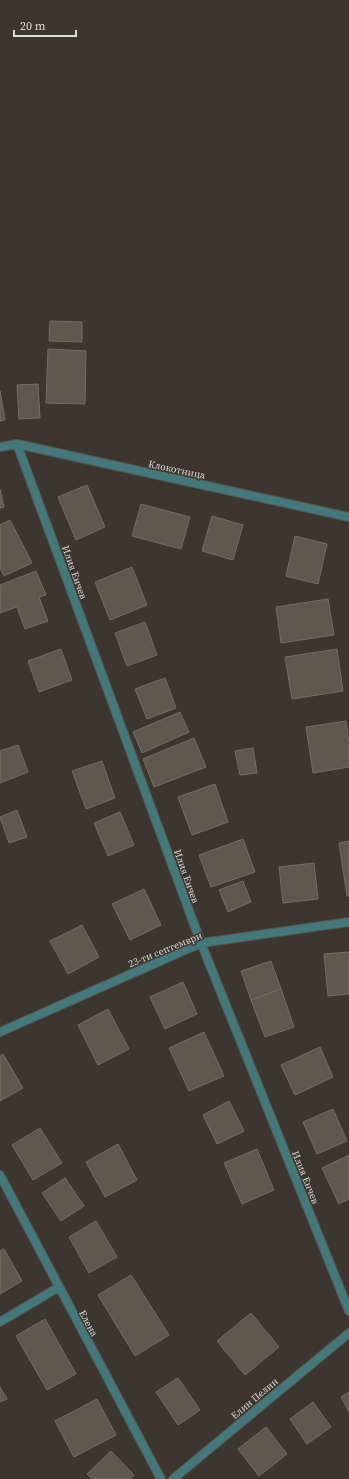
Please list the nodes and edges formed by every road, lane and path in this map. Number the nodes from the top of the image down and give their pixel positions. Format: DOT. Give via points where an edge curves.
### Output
graph roads {
  1 [pos="17,444"];
  2 [pos="0,447"];
  3 [pos="349,517"];
  4 [pos="349,922"];
  5 [pos="201,943"];
  6 [pos="0,1032"];
  7 [pos="0,1175"];
  8 [pos="59,1287"];
  9 [pos="349,1311"];
  10 [pos="0,1322"];
  11 [pos="349,1333"];
  12 [pos="162,1479"];
  13 [pos="173,1479"];
  1 -- 2 [label="street, Клокотница"];
  1 -- 3 [label="street, Клокотница"];
  1 -- 5 [label="street, Илия Енчев"];
  4 -- 5 [label="street, 23-ти септември"];
  5 -- 6 [label="street, 23-ти септември"];
  5 -- 9 [label="street, Илия Енчев"];
  7 -- 8 [label="street, Елена"];
  8 -- 10 [label="street"];
  8 -- 12 [label="street, Елена"];
  11 -- 13 [label="street, Елин Пелин"];
}
